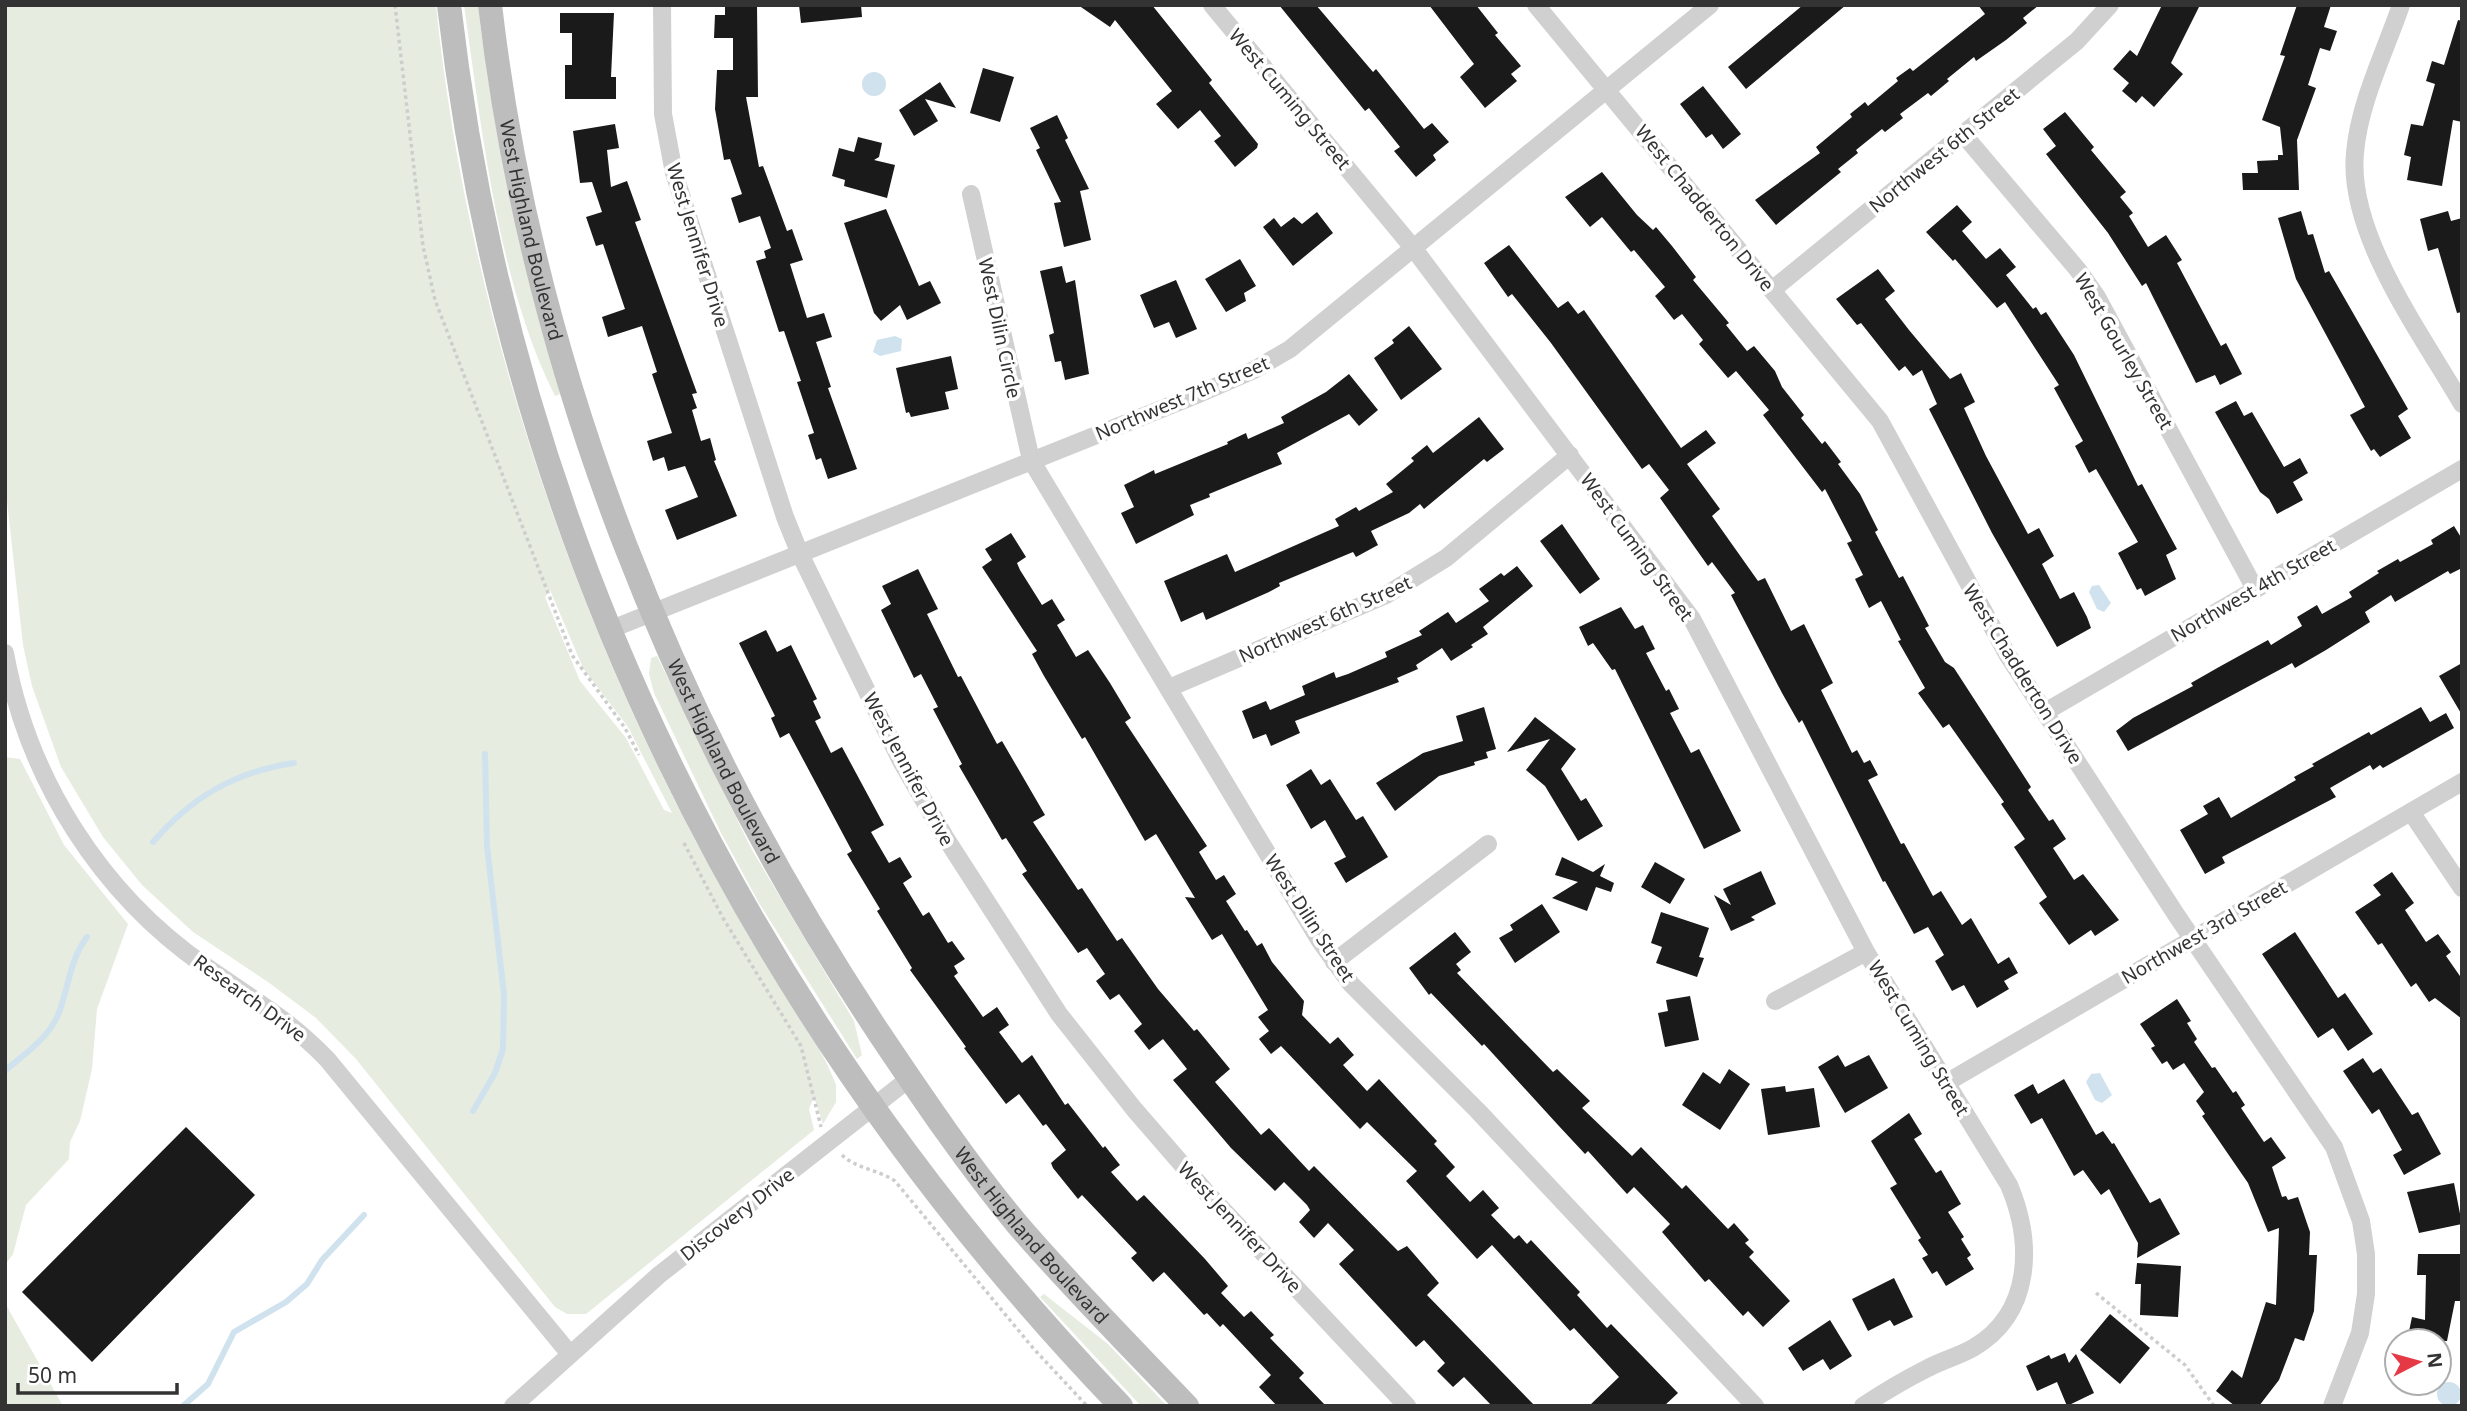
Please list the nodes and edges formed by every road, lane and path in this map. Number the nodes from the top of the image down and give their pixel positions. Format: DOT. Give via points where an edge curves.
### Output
graph roads {
  1 [pos="449,5"];
  2 [pos="490,5"];
  3 [pos="662,5"];
  4 [pos="1212,5"];
  5 [pos="1536,5"];
  6 [pos="1710,5"];
  7 [pos="2110,5"];
  8 [pos="2401,5"];
  9 [pos="1606,90"];
  10 [pos="1963,134"];
  11 [pos="971,194"];
  12 [pos="1414,249"];
  13 [pos="1772,290"];
  14 [pos="2462,404"];
  15 [pos="1570,455"];
  16 [pos="1031,460"];
  17 [pos="2462,469"];
  18 [pos="800,554"];
  19 [pos="2255,589"];
  20 [pos="653,612"];
  21 [pos="609,630"];
  22 [pos="5,653"];
  23 [pos="1169,688"];
  24 [pos="2045,712"];
  25 [pos="2462,782"];
  26 [pos="2411,812"];
  27 [pos="1488,844"];
  28 [pos="2462,888"];
  29 [pos="2192,937"];
  30 [pos="1866,952"];
  31 [pos="1334,962"];
  32 [pos="1775,1001"];
  33 [pos="910,1078"];
  34 [pos="1946,1083"];
  35 [pos="872,1108"];
  36 [pos="2096,1293"];
  37 [pos="569,1353"];
  38 [pos="2336,1404"];
  39 [pos="513,1406"];
  40 [pos="1121,1406"];
  41 [pos="1187,1406"];
  42 [pos="1407,1406"];
  43 [pos="1755,1406"];
  44 [pos="1863,1406"];
  45 [pos="2214,1406"];
  1 -- 21 [label="main road" via="468,138 502,302 544,450"];
  2 -- 20 [label="main road, West Highland Boulevard" via="517,180 541,286 571,394"];
  3 -- 18 [label="street, West Jennifer Drive" via="663,114 674,173"];
  4 -- 12 [label="street, West Cuming Street"];
  5 -- 9 [label="street, West Chadderton Drive"];
  6 -- 9 [label="street, Northwest 7th Street"];
  7 -- 10 [label="street, Northwest 6th Street" via="2077,41"];
  8 -- 14 [label="street" via="2361,121 2354,185 2374,252"];
  9 -- 12 [label="street, Northwest 7th Street"];
  9 -- 13 [label="street, West Chadderton Drive"];
  10 -- 13 [label="street, Northwest 6th Street"];
  10 -- 19 [label="street, West Gourley Street" via="2097,297"];
  11 -- 16 [label="street, West Dilin Circle"];
  12 -- 15 [label="street, West Cuming Street"];
  12 -- 16 [label="street, Northwest 7th Street" via="1273,360"];
  13 -- 24 [label="street, West Chadderton Drive" via="1892,439 2007,654"];
  15 -- 23 [label="street, Northwest 6th Street" via="1417,579"];
  15 -- 30 [label="street, West Cuming Street" via="1692,619"];
  16 -- 18 [label="street, Northwest 7th Street"];
  16 -- 23 [label="street, West Dilin Street"];
  17 -- 19 [label="street, Northwest 4th Street"];
  18 -- 20 [label="street, Northwest 7th Street"];
  18 -- 42 [label="street, West Jennifer Drive" via="908,772 1059,1014 1206,1192"];
  19 -- 24 [label="street, Northwest 4th Street"];
  20 -- 21 [label="street, Northwest 7th Street"];
  20 -- 33 [label="main road, West Highland Boulevard" via="736,793 844,981"];
  21 -- 35 [label="main road" via="642,708 722,865 769,948"];
  22 -- 37 [label="street, Research Drive" via="37,762 69,824 112,882 158,929 286,1019 327,1059"];
  23 -- 31 [label="street, West Dilin Street"];
  24 -- 29 [label="street, West Chadderton Drive"];
  25 -- 26 [label="street, Northwest 3rd Street"];
  26 -- 28 [label="street"];
  26 -- 29 [label="street, Northwest 3rd Street"];
  27 -- 31 [label="street"];
  29 -- 34 [label="street, Northwest 3rd Street"];
  29 -- 38 [label="street, West Chadderton Drive" via="2334,1147 2361,1221 2366,1294 2360,1333"];
  30 -- 32 [label="street"];
  30 -- 34 [label="street, West Cuming Street"];
  31 -- 43 [label="street, West Dilin Street"];
  33 -- 35 [label="street, Discovery Drive"];
  33 -- 41 [label="main road, West Highland Boulevard" via="1018,1224"];
  34 -- 44 [label="street, West Cuming Street" via="2009,1185 2022,1221 2026,1258 2015,1300 1993,1332"];
  35 -- 37 [label="street, Discovery Drive" via="659,1275"];
  35 -- 40 [label="main road" via="992,1264"];
  36 -- 45 [label="path" via="2185,1365"];
  37 -- 39 [label="street, Discovery Drive"];
}
